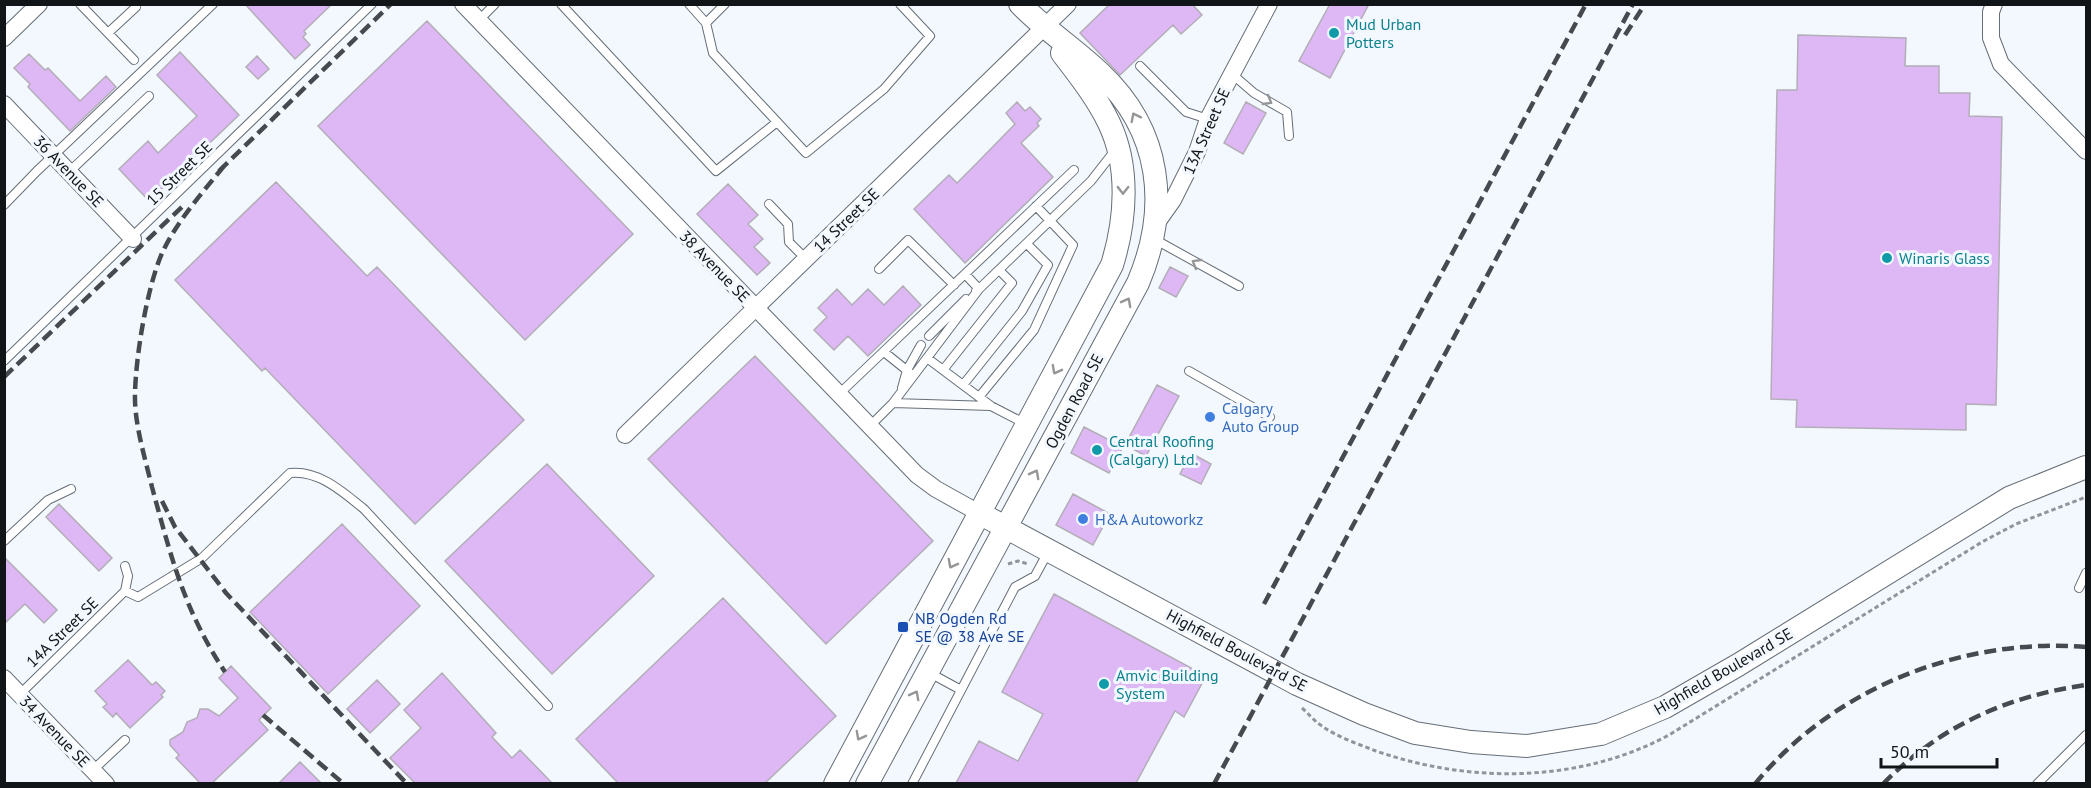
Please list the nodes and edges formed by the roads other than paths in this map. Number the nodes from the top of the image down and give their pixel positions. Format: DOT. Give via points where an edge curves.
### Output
graph roads {
  1 [pos="39,4"];
  2 [pos="80,4"];
  3 [pos="213,4"];
  4 [pos="372,4"];
  5 [pos="463,4"];
  6 [pos="495,4"];
  7 [pos="561,4"];
  8 [pos="688,4"];
  9 [pos="725,4"];
  10 [pos="900,4"];
  11 [pos="1020,4"];
  12 [pos="1068,4"];
  13 [pos="1269,4"];
  14 [pos="1994,4"];
  15 [pos="136,7"];
  16 [pos="478,21"];
  17 [pos="706,23"];
  18 [pos="1044,28"];
  19 [pos="108,33"];
  20 [pos="4,38"];
  21 [pos="134,60"];
  22 [pos="1140,66"];
  23 [pos="1232,74"];
  24 [pos="148,96"];
  25 [pos="4,104"];
  26 [pos="1208,119"];
  27 [pos="777,122"];
  28 [pos="1289,136"];
  29 [pos="1116,149"];
  30 [pos="2086,151"];
  31 [pos="55,157"];
  32 [pos="1074,170"];
  33 [pos="69,172"];
  34 [pos="769,204"];
  35 [pos="4,205"];
  36 [pos="1036,207"];
  37 [pos="1050,222"];
  38 [pos="1155,231"];
  39 [pos="133,239"];
  40 [pos="1027,244"];
  41 [pos="806,259"];
  42 [pos="879,269"];
  43 [pos="999,270"];
  44 [pos="965,274"];
  45 [pos="954,285"];
  46 [pos="1239,286"];
  47 [pos="979,289"];
  48 [pos="755,308"];
  49 [pos="928,336"];
  50 [pos="921,345"];
  51 [pos="884,352"];
  52 [pos="927,358"];
  53 [pos="4,361"];
  54 [pos="943,370"];
  55 [pos="1189,371"];
  56 [pos="910,372"];
  57 [pos="963,385"];
  58 [pos="839,394"];
  59 [pos="979,397"];
  60 [pos="893,403"];
  61 [pos="991,406"];
  62 [pos="1270,417"];
  63 [pos="1027,424"];
  64 [pos="870,426"];
  65 [pos="625,435"];
  66 [pos="2086,467"];
  67 [pos="71,489"];
  68 [pos="979,513"];
  69 [pos="1007,525"];
  70 [pos="4,541"];
  71 [pos="1044,558"];
  72 [pos="125,566"];
  73 [pos="2086,573"];
  74 [pos="2079,588"];
  75 [pos="125,591"];
  76 [pos="928,672"];
  77 [pos="4,678"];
  78 [pos="961,690"];
  79 [pos="20,694"];
  80 [pos="548,706"];
  81 [pos="2086,735"];
  82 [pos="125,740"];
  83 [pos="93,770"];
  84 [pos="106,783"];
  85 [pos="836,783"];
  86 [pos="867,783"];
  87 [pos="912,783"];
  88 [pos="2037,783"];
  1 -- 20 [label="street"];
  2 -- 19 [label="lane"];
  3 -- 31 [label="lane"];
  4 -- 39 [label="lane, 15 Street SE"];
  5 -- 16 [label="street, 38 Avenue SE"];
  6 -- 16 [label="lane"];
  7 -- 27 [label="lane" via="716,171"];
  8 -- 17 [label="lane"];
  9 -- 17 [label="lane"];
  10 -- 27 [label="lane" via="930,36 884,89 806,153"];
  11 -- 18 [label="street, Ogden Road SE"];
  12 -- 18 [label="street, 14 Street SE"];
  13 -- 23 [label="street, 13A Street SE"];
  14 -- 30 [label="street" via="1991,38 2001,64"];
  15 -- 19 [label="lane"];
  16 -- 48 [label="street, 38 Avenue SE"];
  17 -- 27 [label="lane" via="712,53"];
  18 -- 29 [label="street, Ogden Road SE" via="1110,124"];
  38 -- 18 [label="street, Ogden Road SE, one-way" via="1157,189 1150,149 1132,110 1101,74"];
  18 -- 41 [label="street, 14 Street SE"];
  19 -- 21 [label="lane"];
  22 -- 26 [label="lane" via="1186,112"];
  23 -- 26 [label="street, 13A Street SE"];
  23 -- 28 [label="lane, one-way" via="1254,93 1287,112"];
  24 -- 33 [label="lane"];
  25 -- 31 [label="street, 36 Avenue SE"];
  26 -- 38 [label="street, 13A Street SE" via="1197,152"];
  29 -- 37 [label="lane"];
  29 -- 63 [label="street, Ogden Road SE, one-way" via="1123,172 1123,213 1112,265"];
  31 -- 33 [label="street, 36 Avenue SE"];
  31 -- 35 [label="lane"];
  32 -- 36 [label="lane"];
  33 -- 39 [label="street, 36 Avenue SE"];
  34 -- 41 [label="lane" via="788,224 789,242"];
  36 -- 37 [label="lane"];
  36 -- 44 [label="lane"];
  37 -- 40 [label="lane"];
  37 -- 59 [label="lane" via="1073,245 1034,330"];
  46 -- 38 [label="lane, one-way"];
  69 -- 38 [label="street, Ogden Road SE, one-way" via="1137,283"];
  39 -- 53 [label="lane, 15 Street SE"];
  40 -- 43 [label="lane"];
  40 -- 57 [label="lane" via="1048,265 1022,311"];
  41 -- 48 [label="street, 14 Street SE"];
  42 -- 45 [label="lane" via="908,240"];
  43 -- 47 [label="lane"];
  43 -- 54 [label="lane" via="1012,283"];
  44 -- 45 [label="lane"];
  44 -- 47 [label="lane"];
  45 -- 51 [label="lane"];
  47 -- 49 [label="lane"];
  47 -- 52 [label="lane"];
  48 -- 58 [label="street, 38 Avenue SE"];
  48 -- 65 [label="street, 14 Street SE"];
  50 -- 56 [label="lane"];
  51 -- 56 [label="lane"];
  51 -- 58 [label="lane"];
  52 -- 54 [label="lane"];
  52 -- 56 [label="lane"];
  54 -- 57 [label="lane"];
  55 -- 62 [label="lane"];
  56 -- 60 [label="lane"];
  57 -- 59 [label="lane"];
  58 -- 64 [label="street, 38 Avenue SE"];
  59 -- 61 [label="lane"];
  60 -- 61 [label="lane"];
  60 -- 64 [label="lane"];
  61 -- 63 [label="lane"];
  63 -- 68 [label="street, Ogden Road SE"];
  64 -- 68 [label="street, 38 Avenue SE" via="917,475"];
  66 -- 71 [label="street, Highfield Boulevard SE" via="2009,498 1665,707 1601,734 1527,746 1415,733 1364,714"];
  67 -- 70 [label="lane" via="48,500"];
  68 -- 69 [label="street, Highfield Boulevard SE"];
  68 -- 85 [label="street, Ogden Road SE, one-way"];
  69 -- 71 [label="street, Highfield Boulevard SE"];
  69 -- 76 [label="street, Ogden Road SE"];
  71 -- 78 [label="lane" via="1035,576 1015,587"];
  72 -- 75 [label="lane"];
  73 -- 74 [label="lane"];
  75 -- 79 [label="lane, 14A Street SE"];
  75 -- 80 [label="lane" via="138,597 202,558 290,473 301,472 318,477 364,509"];
  76 -- 78 [label="lane"];
  86 -- 76 [label="street, Ogden Road SE, one-way"];
  77 -- 79 [label="street, 34 Avenue SE"];
  78 -- 87 [label="lane"];
  79 -- 83 [label="street, 34 Avenue SE"];
  81 -- 88 [label="lane"];
  82 -- 83 [label="lane"];
  83 -- 84 [label="street, 34 Avenue SE"];
}
